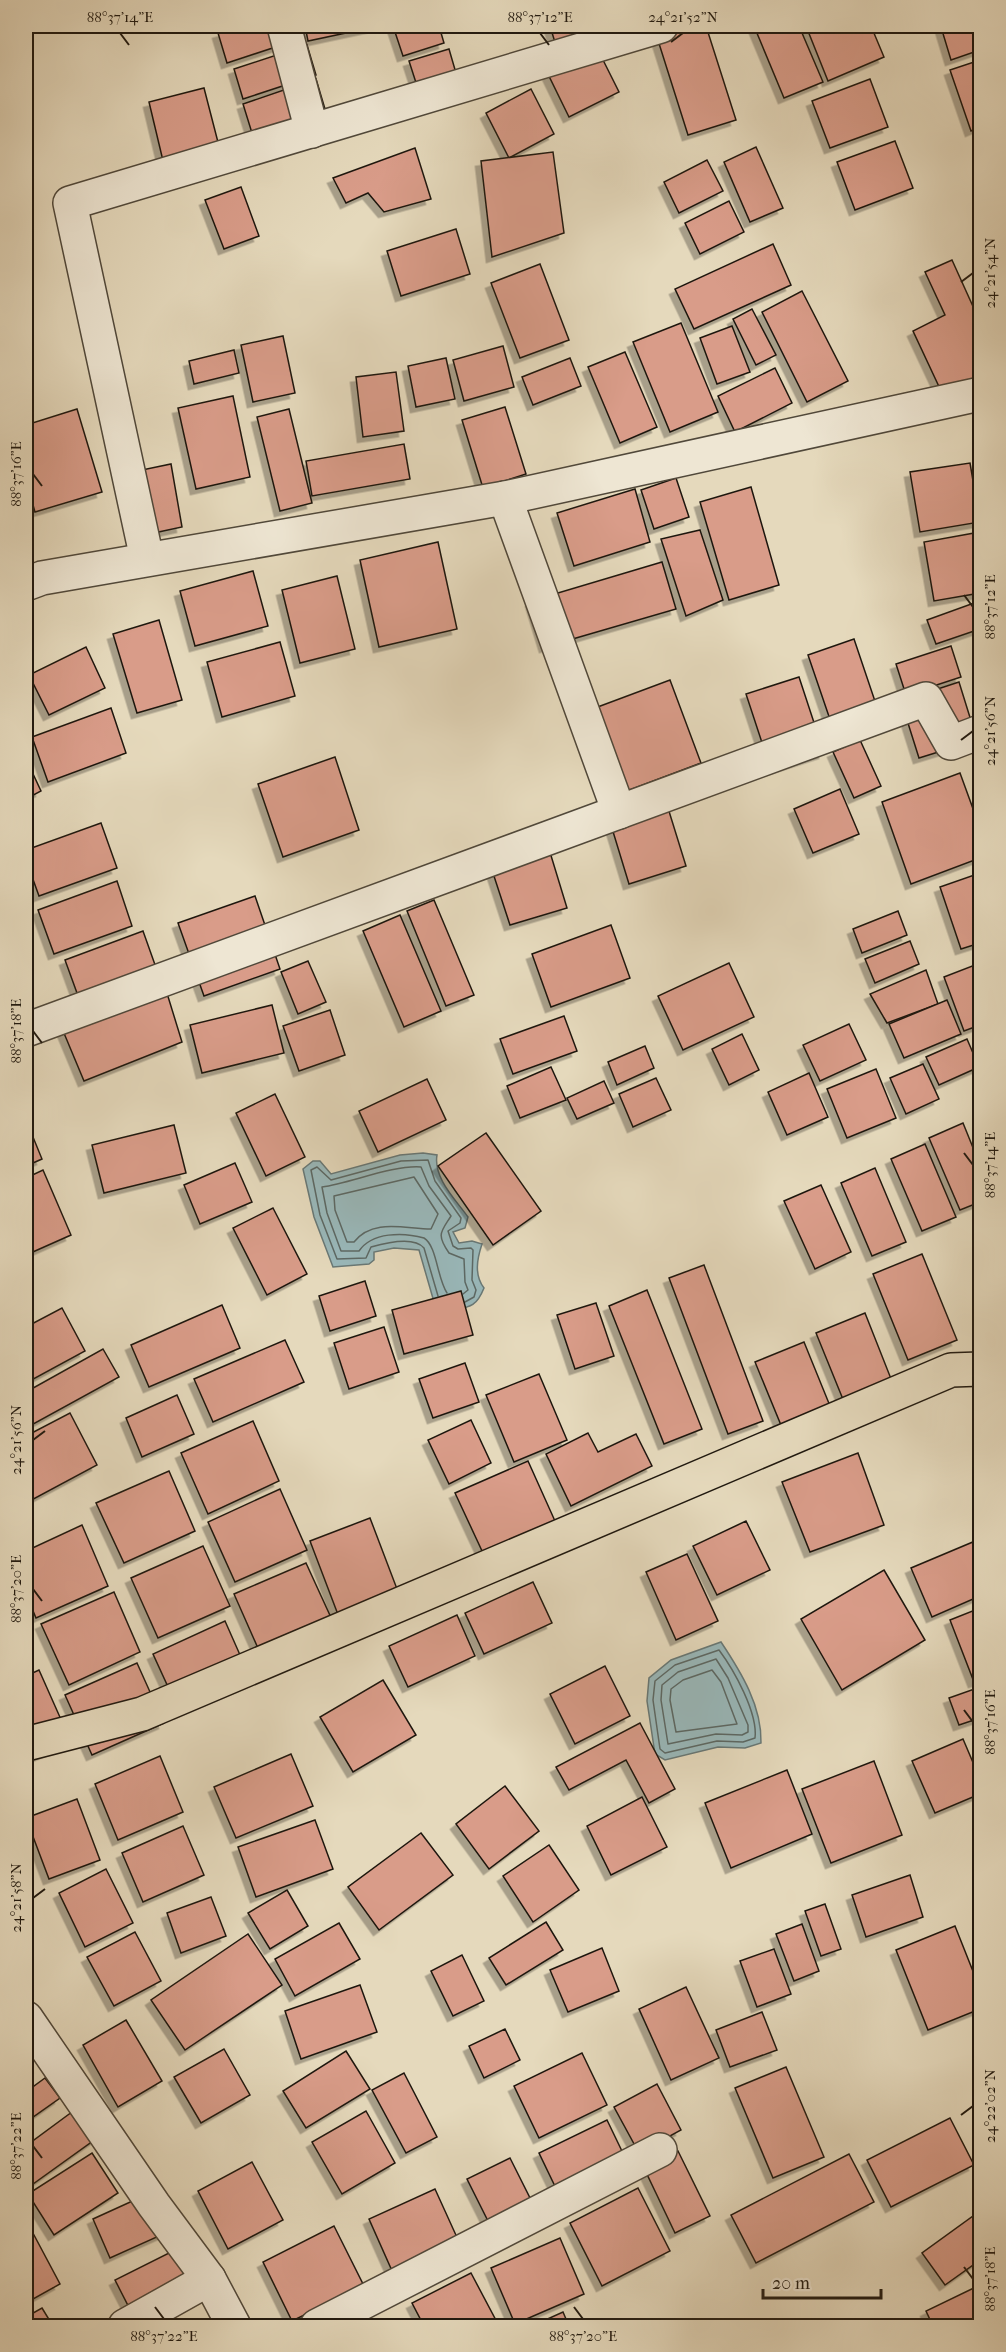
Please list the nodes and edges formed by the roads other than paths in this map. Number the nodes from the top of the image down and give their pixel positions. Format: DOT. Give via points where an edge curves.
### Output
graph roads {
  1 [pos="284,26"];
  2 [pos="661,26"];
  3 [pos="312,131"];
  4 [pos="981,394"];
  5 [pos="505,498"];
  6 [pos="147,560"];
  7 [pos="26,584"];
  8 [pos="981,732"];
  9 [pos="619,812"];
  10 [pos="26,1030"];
  11 [pos="981,1369"];
  12 [pos="26,1744"];
  13 [pos="26,2018"];
  14 [pos="660,2150"];
  15 [pos="209,2279"];
  16 [pos="125,2326"];
  17 [pos="234,2326"];
  18 [pos="316,2326"];
  1 -- 3 [label="street"];
  2 -- 3 [label="street"];
  3 -- 6 [label="street" via="70,203"];
  4 -- 5 [label="street"];
  5 -- 6 [label="street"];
  5 -- 9 [label="street"];
  6 -- 7 [label="street"];
  8 -- 9 [label="street" via="951,743 926,699"];
  9 -- 10 [label="street"];
  11 -- 12 [label="main road" via="951,1370 142,1714"];
  13 -- 15 [label="street"];
  14 -- 18 [label="street"];
  15 -- 16 [label="street"];
  15 -- 17 [label="street"];
}
